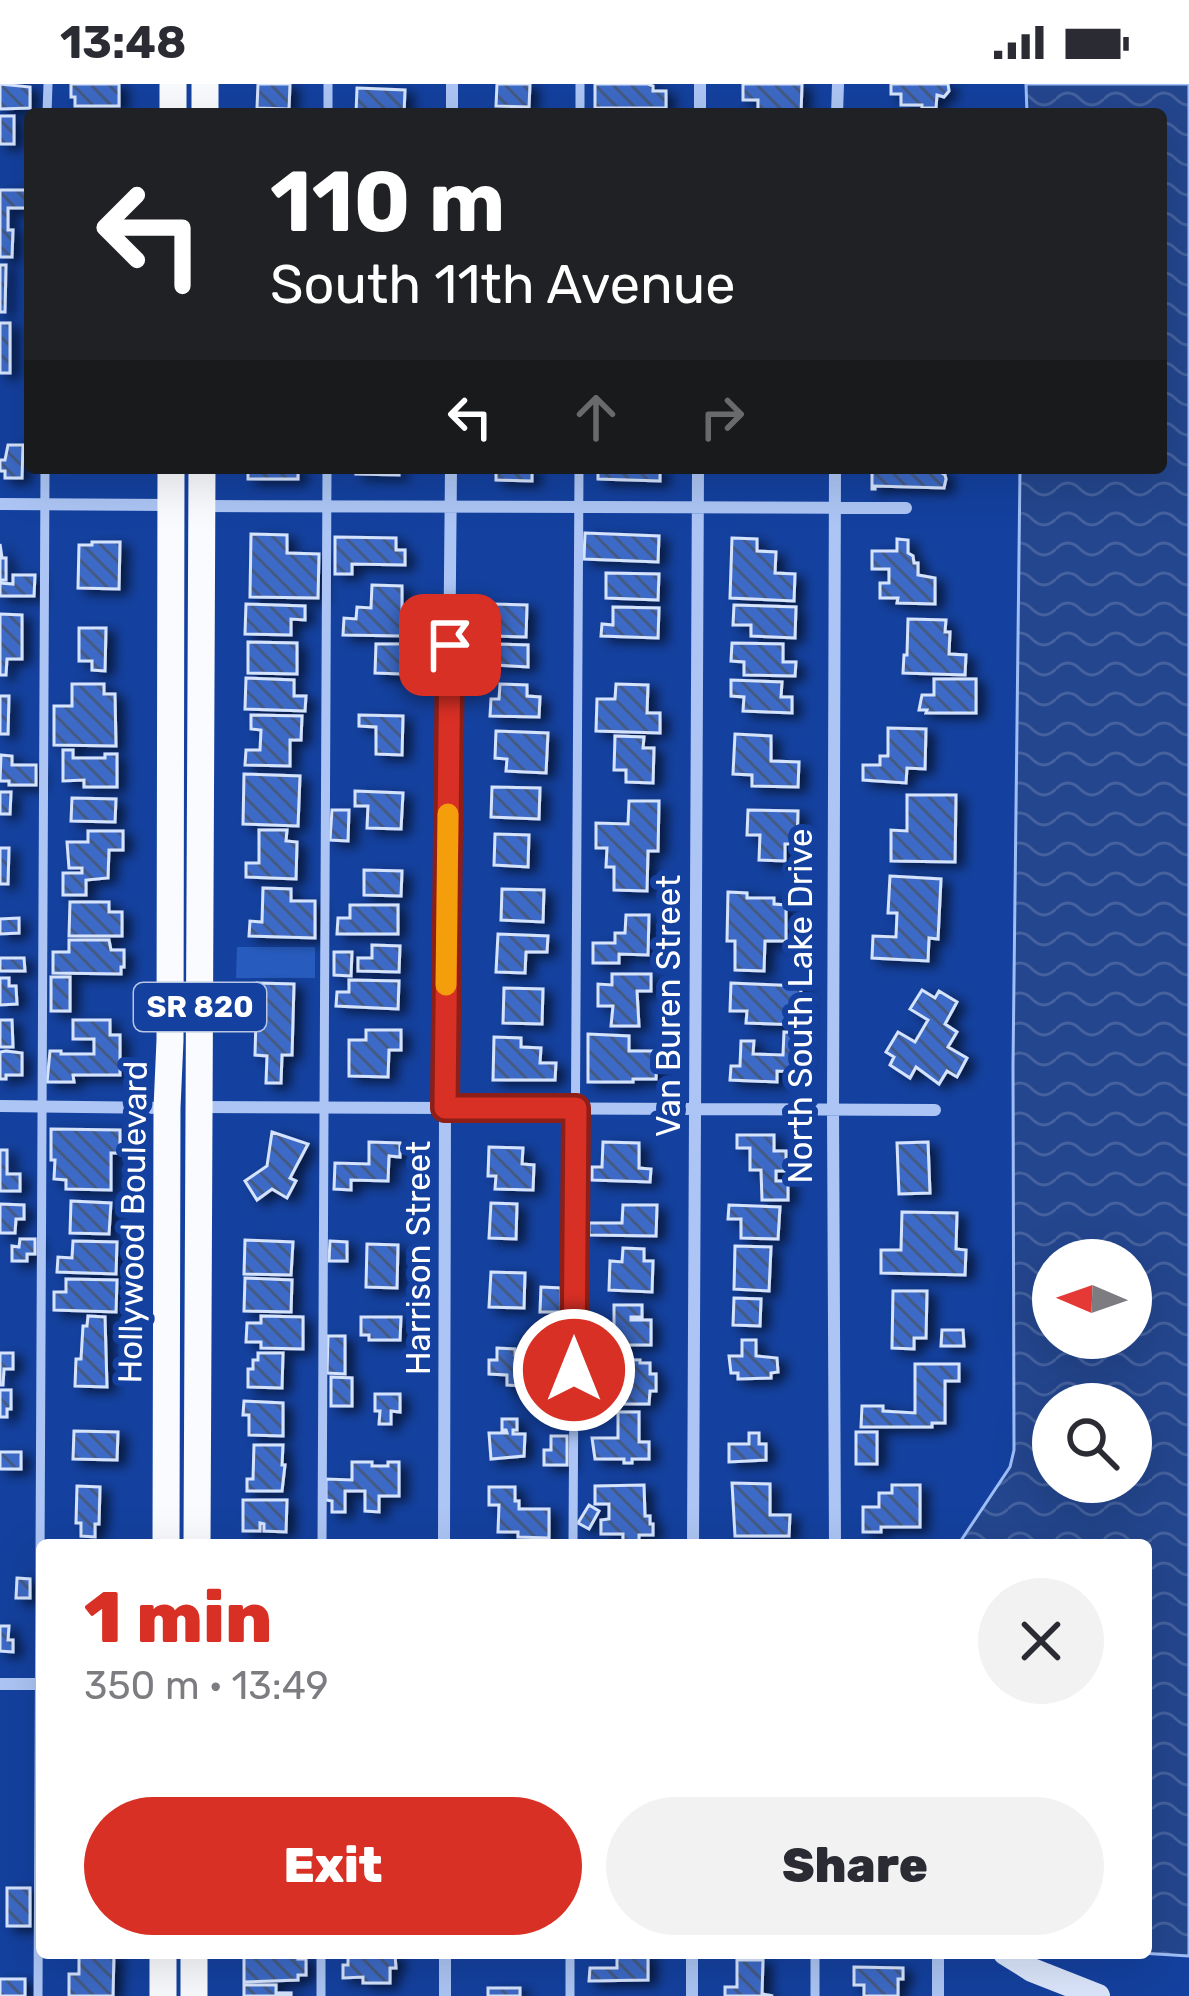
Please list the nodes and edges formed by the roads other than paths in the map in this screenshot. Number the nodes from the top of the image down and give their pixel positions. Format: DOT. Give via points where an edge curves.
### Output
graph roads {
  1 [pos="46,474"];
  2 [pos="171,474"];
  3 [pos="202,474"];
  4 [pos="327,474"];
  5 [pos="451,474"];
  6 [pos="579,474"];
  7 [pos="698,474"];
  8 [pos="835,474"];
  9 [pos="0,505"];
  10 [pos="45,505"];
  11 [pos="171,506"];
  12 [pos="202,506"];
  13 [pos="327,506"];
  14 [pos="451,506"];
  15 [pos="579,506"];
  16 [pos="698,506"];
  17 [pos="834,507"];
  18 [pos="906,508"];
  19 [pos="170,1040"];
  20 [pos="0,1106"];
  21 [pos="42,1106"];
  22 [pos="200,1107"];
  23 [pos="322,1107"];
  24 [pos="167,1108"];
  25 [pos="445,1108"];
  26 [pos="576,1108"];
  27 [pos="694,1109"];
  28 [pos="832,1109"];
  29 [pos="935,1110"];
  30 [pos="199,1206"];
  31 [pos="41,1539"];
  32 [pos="166,1539"];
  33 [pos="197,1539"];
  34 [pos="322,1539"];
  35 [pos="444,1539"];
  36 [pos="573,1539"];
  37 [pos="693,1539"];
  38 [pos="835,1539"];
  39 [pos="0,1684"];
  40 [pos="36,1684"];
  41 [pos="38,1959"];
  42 [pos="163,1959"];
  43 [pos="194,1959"];
  44 [pos="321,1959"];
  45 [pos="445,1959"];
  46 [pos="570,1959"];
  47 [pos="692,1959"];
  48 [pos="815,1959"];
  49 [pos="938,1959"];
  50 [pos="1015,1959"];
  51 [pos="1067,1990"];
  52 [pos="38,1996"];
  53 [pos="163,1996"];
  54 [pos="194,1996"];
  55 [pos="321,1996"];
  56 [pos="445,1996"];
  57 [pos="570,1996"];
  58 [pos="692,1996"];
  59 [pos="815,1996"];
  60 [pos="938,1996"];
  61 [pos="1098,1996"];
  1 -- 10 [label="lane"];
  2 -- 11 [label="main road, Hollywood Boulevard / SR 820"];
  3 -- 12 [label="main road, Hollywood Boulevard / SR 820"];
  4 -- 13 [label="lane"];
  5 -- 14 [label="street, Harrison Street"];
  6 -- 15 [label="lane"];
  7 -- 16 [label="street, Van Buren Street"];
  8 -- 17 [label="street, North South Lake Drive"];
  9 -- 10 [label="street"];
  10 -- 11 [label="street"];
  10 -- 21 [label="lane"];
  11 -- 19 [label="main road, Hollywood Boulevard / SR 820"];
  12 -- 13 [label="street"];
  12 -- 22 [label="main road, Hollywood Boulevard / SR 820"];
  13 -- 14 [label="street"];
  13 -- 23 [label="lane"];
  14 -- 15 [label="street"];
  14 -- 25 [label="street, Harrison Street"];
  15 -- 16 [label="street"];
  15 -- 26 [label="lane"];
  16 -- 17 [label="street"];
  16 -- 27 [label="street, Van Buren Street"];
  17 -- 18 [label="street"];
  17 -- 28 [label="street, North South Lake Drive"];
  19 -- 22 [label="main road"];
  19 -- 24 [label="main road, Hollywood Boulevard / SR 820"];
  20 -- 21 [label="street"];
  21 -- 24 [label="street"];
  21 -- 31 [label="lane"];
  22 -- 23 [label="street"];
  22 -- 30 [label="main road, Hollywood Boulevard / SR 820"];
  23 -- 25 [label="street"];
  23 -- 34 [label="lane"];
  24 -- 30 [label="main road"];
  24 -- 32 [label="main road, Hollywood Boulevard / SR 820"];
  25 -- 26 [label="street"];
  25 -- 35 [label="street, Harrison Street"];
  26 -- 27 [label="street"];
  26 -- 36 [label="lane"];
  27 -- 28 [label="street"];
  27 -- 37 [label="street, Van Buren Street"];
  28 -- 29 [label="street"];
  28 -- 38 [label="street, North South Lake Drive"];
  30 -- 33 [label="main road, Hollywood Boulevard / SR 820"];
  39 -- 40 [label="street"];
  41 -- 52 [label="lane"];
  42 -- 53 [label="main road"];
  43 -- 54 [label="main road"];
  44 -- 55 [label="lane"];
  45 -- 56 [label="street"];
  46 -- 57 [label="lane"];
  47 -- 58 [label="street"];
  48 -- 59 [label="lane"];
  49 -- 60 [label="street"];
  50 -- 51 [label="street"];
  51 -- 61 [label="street"];
}
